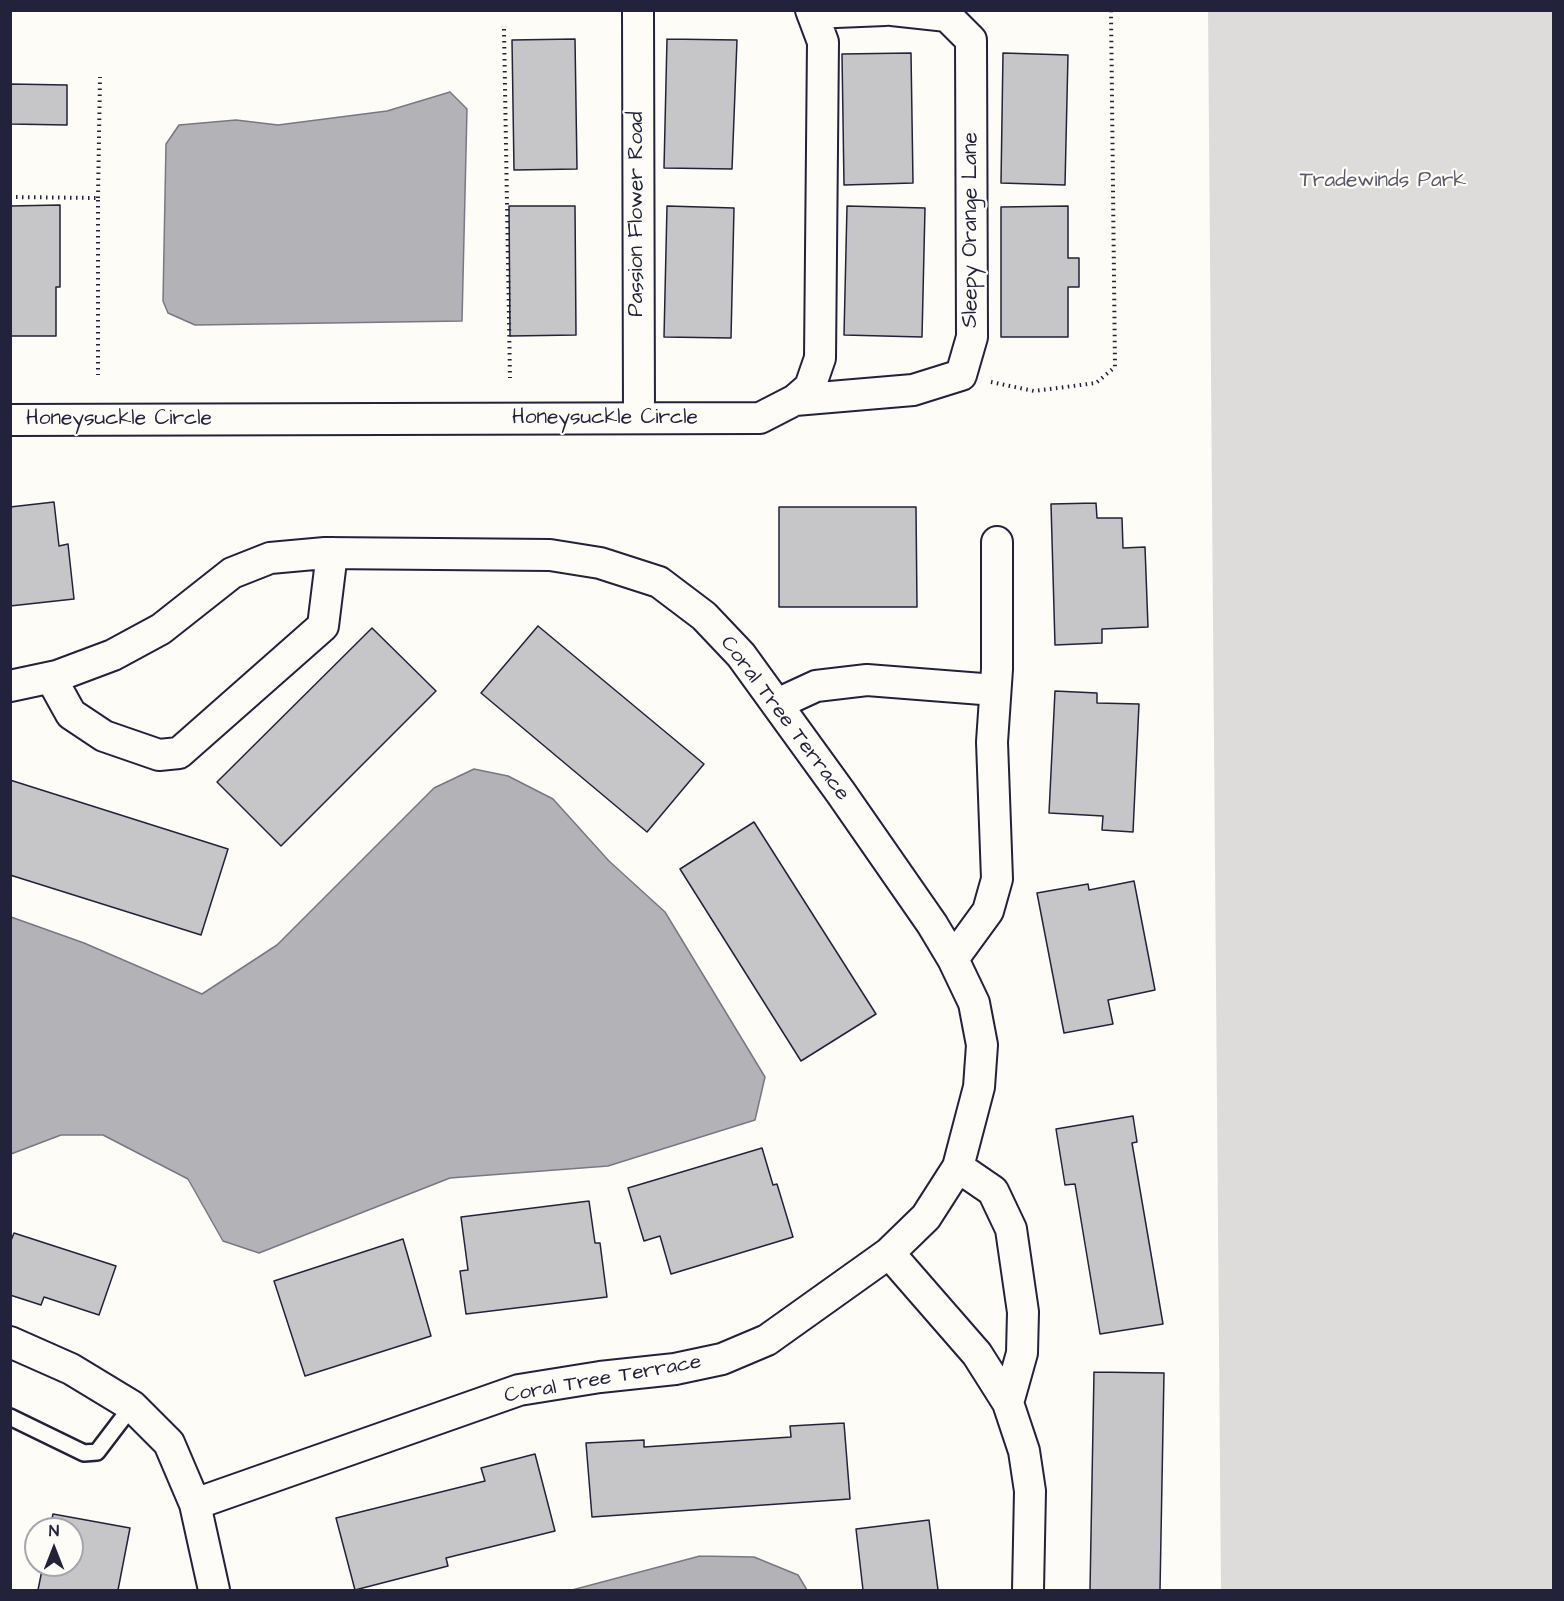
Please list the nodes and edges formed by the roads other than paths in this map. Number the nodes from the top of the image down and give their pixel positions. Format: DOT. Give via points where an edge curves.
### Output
graph roads {
  1 [pos="638,10"];
  2 [pos="885,10"];
  3 [pos="892,10"];
  4 [pos="812,12"];
  5 [pos="795,400"];
  6 [pos="639,418"];
  7 [pos="10,420"];
  8 [pos="997,542"];
  9 [pos="332,553"];
  10 [pos="51,678"];
  11 [pos="10,686"];
  12 [pos="995,690"];
  13 [pos="777,704"];
  14 [pos="953,959"];
  15 [pos="958,1167"];
  16 [pos="889,1253"];
  17 [pos="10,1342"];
  18 [pos="1008,1403"];
  19 [pos="132,1406"];
  20 [pos="10,1417"];
  21 [pos="195,1504"];
  22 [pos="214,1590"];
  23 [pos="1028,1590"];
  1 -- 6 [label="street, Passion Flower Road"];
  2 -- 4 [label="street"];
  3 -- 5 [label="street, Sleepy Orange Lane" via="947,16 971,40 972,337 961,375 913,390"];
  4 -- 5 [label="street, Honeysuckle Circle" via="823,42 820,358 810,387"];
  5 -- 6 [label="street, Honeysuckle Circle" via="759,418"];
  6 -- 7 [label="street, Honeysuckle Circle"];
  8 -- 12 [label="street"];
  9 -- 10 [label="street, Coral Tree Terrace" via="270,558 232,573 161,629 113,655"];
  9 -- 10 [label="street" via="323,626 179,753 159,755 104,736 71,714"];
  9 -- 13 [label="street, Coral Tree Terrace" via="550,555 600,563 659,582 704,616 741,655"];
  10 -- 11 [label="street, Coral Tree Terrace"];
  12 -- 13 [label="street" via="867,680 816,686"];
  12 -- 14 [label="street" via="992,742 997,879 988,911"];
  13 -- 14 [label="street, Coral Tree Terrace"];
  14 -- 15 [label="street, Coral Tree Terrace" via="974,1003 982,1045 979,1087"];
  15 -- 16 [label="street, Coral Tree Terrace" via="926,1217"];
  15 -- 18 [label="street" via="993,1191 1011,1229 1023,1312 1022,1353"];
  16 -- 18 [label="street" via="977,1354"];
  16 -- 21 [label="street, Coral Tree Terrace" via="767,1340 722,1359 675,1370 519,1390"];
  17 -- 19 [label="street" via="70,1370"];
  18 -- 23 [label="street" via="1024,1451 1030,1491"];
  19 -- 20 [label="lane" via="97,1452 84,1453"];
  19 -- 21 [label="street" via="169,1443"];
  21 -- 22 [label="street"];
}
